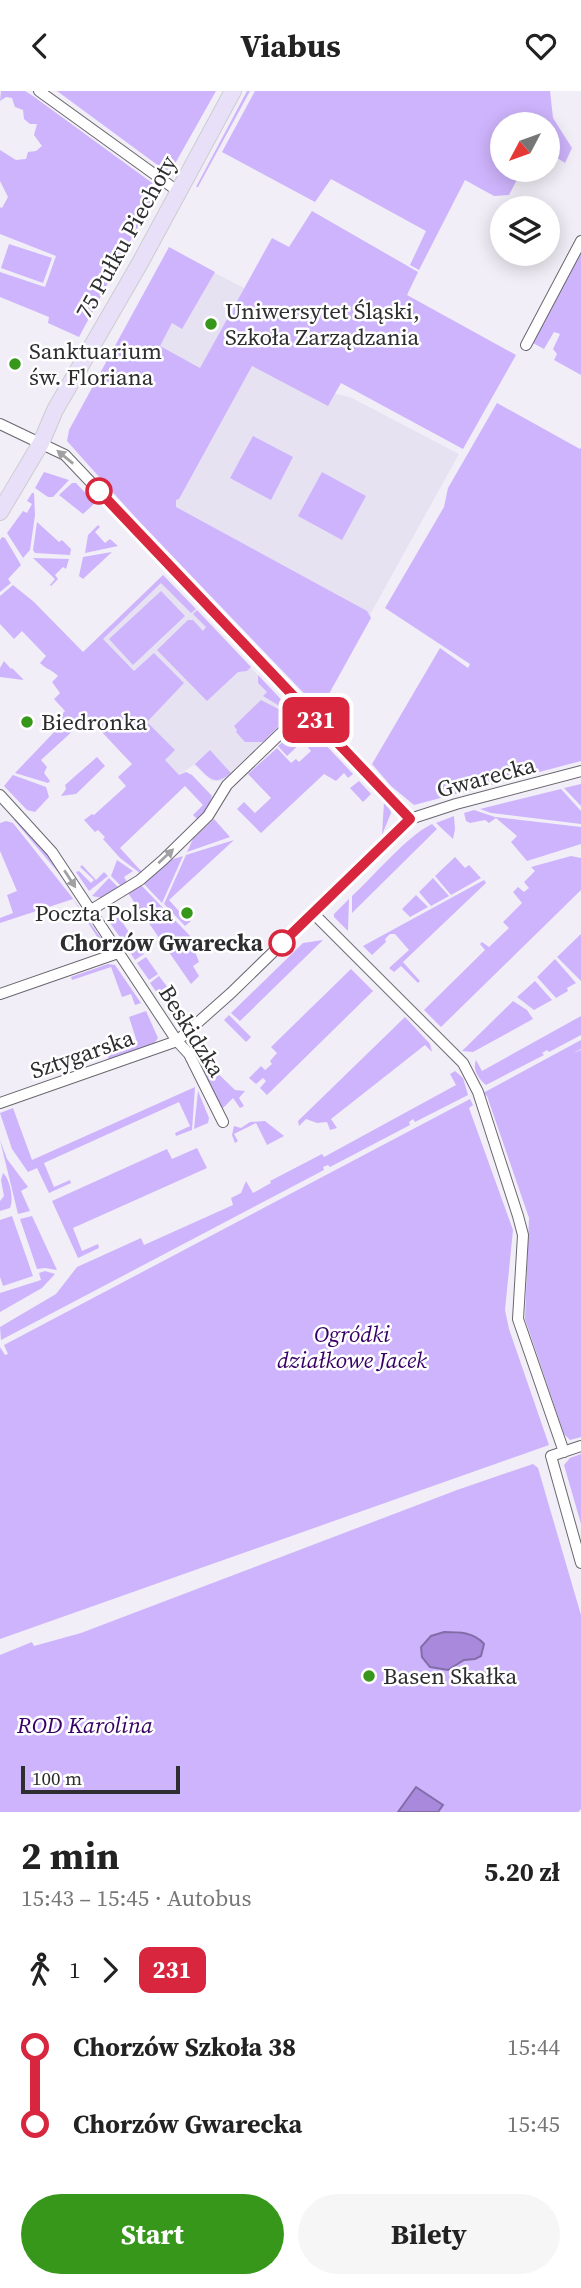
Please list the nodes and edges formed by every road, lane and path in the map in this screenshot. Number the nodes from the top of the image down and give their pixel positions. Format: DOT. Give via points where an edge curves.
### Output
graph roads {
  1 [pos="39,91"];
  2 [pos="233,91"];
  3 [pos="180,192"];
  4 [pos="581,241"];
  5 [pos="526,345"];
  6 [pos="0,423"];
  7 [pos="41,443"];
  8 [pos="0,512"];
  9 [pos="306,709"];
  10 [pos="581,771"];
  11 [pos="2,800"];
  12 [pos="410,819"];
  13 [pos="91,910"];
  14 [pos="313,913"];
  15 [pos="118,953"];
  16 [pos="0,994"];
  17 [pos="177,1041"];
  18 [pos="0,1103"];
  19 [pos="223,1122"];
  20 [pos="581,1446"];
  21 [pos="564,1452"];
  22 [pos="581,1563"];
  1 -- 3 [label="street"];
  2 -- 3 [label="main road, 75 Pułku Piechoty"];
  3 -- 7 [label="main road, 75 Pułku Piechoty"];
  4 -- 5 [label="street"];
  6 -- 7 [label="street"];
  7 -- 8 [label="main road, 75 Pułku Piechoty"];
  9 -- 7 [label="street, one-way" via="65,455"];
  9 -- 12 [label="street"];
  13 -- 9 [label="street, one-way" via="140,880 208,816 227,785"];
  10 -- 12 [label="street, Gwarecka"];
  11 -- 13 [label="street, Beskidzka, one-way" via="52,852"];
  12 -- 14 [label="street, Gwarecka"];
  13 -- 15 [label="street, Beskidzka"];
  14 -- 17 [label="street, Gwarecka"];
  14 -- 21 [label="street" via="463,1063 478,1092 523,1235 518,1319"];
  15 -- 16 [label="street"];
  15 -- 17 [label="street, Beskidzka"];
  17 -- 18 [label="street, Sztygarska"];
  17 -- 19 [label="street, Beskidzka" via="189,1054"];
  20 -- 21 [label="street"];
  21 -- 22 [label="street" via="551,1456"];
}
